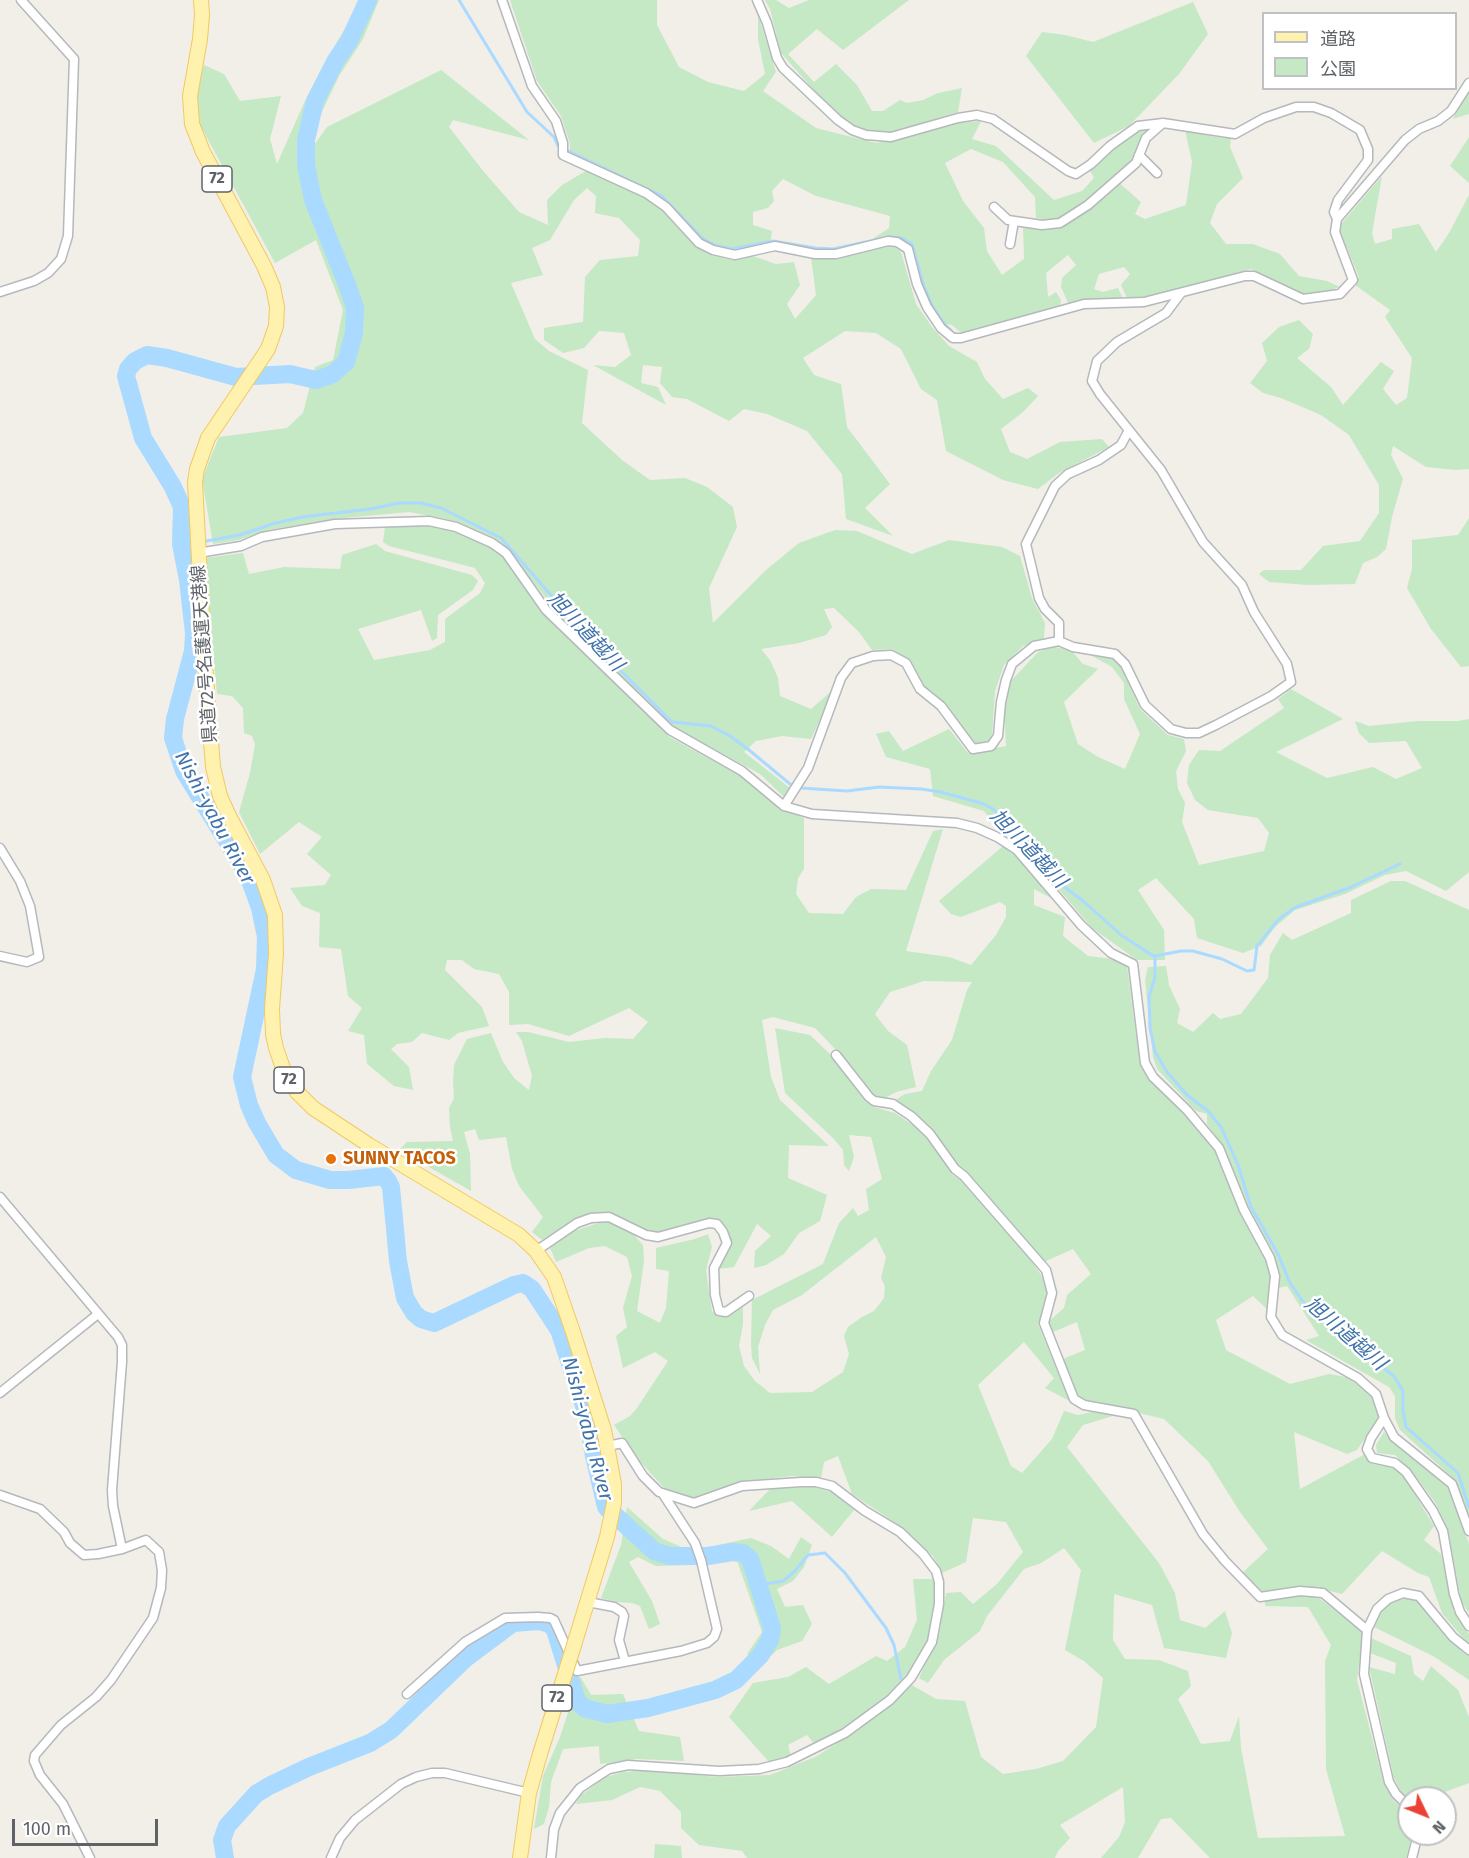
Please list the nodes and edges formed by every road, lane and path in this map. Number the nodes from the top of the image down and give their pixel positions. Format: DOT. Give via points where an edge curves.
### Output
graph roads {
  1 [pos="21,0"];
  2 [pos="201,0"];
  3 [pos="502,0"];
  4 [pos="757,0"];
  5 [pos="1469,83"];
  6 [pos="1162,123"];
  7 [pos="1139,155"];
  8 [pos="1157,173"];
  9 [pos="994,207"];
  10 [pos="1337,219"];
  11 [pos="1014,221"];
  12 [pos="1010,244"];
  13 [pos="0,292"];
  14 [pos="1181,293"];
  15 [pos="1129,430"];
  16 [pos="198,544"];
  17 [pos="1059,641"];
  18 [pos="784,806"];
  19 [pos="0,848"];
  20 [pos="0,956"];
  21 [pos="836,1055"];
  22 [pos="0,1197"];
  23 [pos="536,1251"];
  24 [pos="749,1296"];
  25 [pos="98,1314"];
  26 [pos="0,1393"];
  27 [pos="1384,1418"];
  28 [pos="608,1446"];
  29 [pos="663,1494"];
  30 [pos="0,1495"];
  31 [pos="1469,1531"];
  32 [pos="122,1549"];
  33 [pos="588,1602"];
  34 [pos="1469,1626"];
  35 [pos="1367,1630"];
  36 [pos="1469,1650"];
  37 [pos="625,1661"];
  38 [pos="407,1694"];
  39 [pos="529,1793"];
  40 [pos="1397,1795"];
  41 [pos="90,1858"];
  42 [pos="331,1858"];
  43 [pos="520,1858"];
  44 [pos="551,1858"];
  1 -- 13 [label="street" via="74,59 68,236 61,259 48,273"];
  2 -- 16 [label="main road, 県道72号名護運天港線 / 72" via="200,39 190,96 192,124 264,266 277,307 276,327 268,349 208,438 202,454 195,482"];
  3 -- 14 [label="street" via="532,86 556,121 563,155 646,193 666,207 699,243 713,250 735,255 775,246 836,254 897,242 908,249 927,307 953,338 1084,304 1144,302"];
  4 -- 6 [label="street" via="783,68 838,120 866,135 891,137 977,115 993,119 1076,174 1138,126"];
  5 -- 10 [label="street" via="1451,111 1406,140"];
  6 -- 7 [label="street" via="1146,138"];
  6 -- 10 [label="street" via="1235,134 1296,107 1314,107 1348,122 1360,130 1368,160 1338,200 1334,212"];
  7 -- 8 [label="street"];
  7 -- 11 [label="street" via="1136,163 1088,205 1060,223"];
  9 -- 11 [label="street"];
  10 -- 14 [label="street" via="1335,232 1353,280 1340,294 1303,299 1254,276"];
  11 -- 12 [label="street"];
  14 -- 15 [label="street" via="1166,313 1117,342 1097,361 1092,381"];
  15 -- 17 [label="street" via="1122,445 1068,474 1056,486 1026,544 1039,598 1059,623"];
  15 -- 17 [label="street" via="1161,470 1203,542 1242,585 1287,664 1291,682 1216,725 1199,733 1186,733 1171,729 1145,705 1125,664 1115,654"];
  16 -- 18 [label="street" via="241,546 271,535 335,524 429,521 456,527 492,543 506,554 546,610 670,730 742,771"];
  16 -- 23 [label="main road, 県道72号名護運天港線 / 72" via="213,767 225,806 263,880 275,915 273,1034 285,1074 323,1117 501,1223"];
  17 -- 18 [label="street" via="1034,646 1012,664 1001,702 999,736 991,746 973,749 941,706 920,689 906,663 891,655 852,663 842,678 808,768"];
  18 -- 27 [label="street" via="812,814 957,823 997,837 1017,850 1081,925 1111,953 1133,964 1145,1063 1153,1077 1219,1148 1244,1210 1270,1258 1275,1276 1271,1317 1282,1335 1358,1378 1376,1394"];
  19 -- 20 [label="street" via="30,906 39,957 27,962"];
  21 -- 35 [label="street" via="868,1097 893,1104 930,1134 955,1169 1046,1270 1052,1293 1044,1323 1074,1399 1084,1405 1134,1414 1203,1534 1260,1597 1323,1593"];
  22 -- 25 [label="street"];
  23 -- 24 [label="street" via="591,1218 609,1217 646,1235 658,1236 701,1224 717,1224 727,1243 714,1268 719,1311 726,1312"];
  23 -- 28 [label="main road, 県道72号名護運天港線 / 72" via="554,1277"];
  25 -- 26 [label="street"];
  25 -- 32 [label="street" via="122,1346 112,1490"];
  27 -- 31 [label="street" via="1395,1437 1452,1484"];
  27 -- 34 [label="street" via="1367,1449 1371,1458 1395,1463 1406,1472 1433,1511 1443,1531 1454,1594"];
  28 -- 29 [label="street" via="621,1443 643,1476"];
  28 -- 33 [label="main road, 県道72号名護運天港線 / 72" via="614,1503"];
  29 -- 37 [label="street" via="695,1543 717,1629 714,1637 696,1648"];
  29 -- 44 [label="street" via="694,1503 742,1486 801,1482 832,1486 900,1532 936,1571 939,1604 932,1642 911,1678 890,1700 845,1732 787,1762 759,1769 719,1771 628,1765 609,1769 580,1788 560,1814"];
  30 -- 32 [label="street" via="40,1509 84,1555"];
  32 -- 41 [label="street" via="146,1540 159,1552 161,1588 153,1618 111,1680 38,1749 34,1761 63,1804"];
  33 -- 37 [label="street" via="622,1612 619,1640"];
  33 -- 39 [label="main road, 県道72号名護運天港線 / 72, bridge"];
  35 -- 36 [label="street" via="1377,1609 1388,1599 1403,1593 1419,1596"];
  35 -- 40 [label="street" via="1364,1674 1389,1782"];
  37 -- 38 [label="street" via="577,1671 554,1620 505,1618 465,1642"];
  39 -- 42 [label="street" via="445,1773 416,1777 355,1820 340,1838"];
  39 -- 43 [label="main road, 県道72号名護運天港線 / 72"];
}
